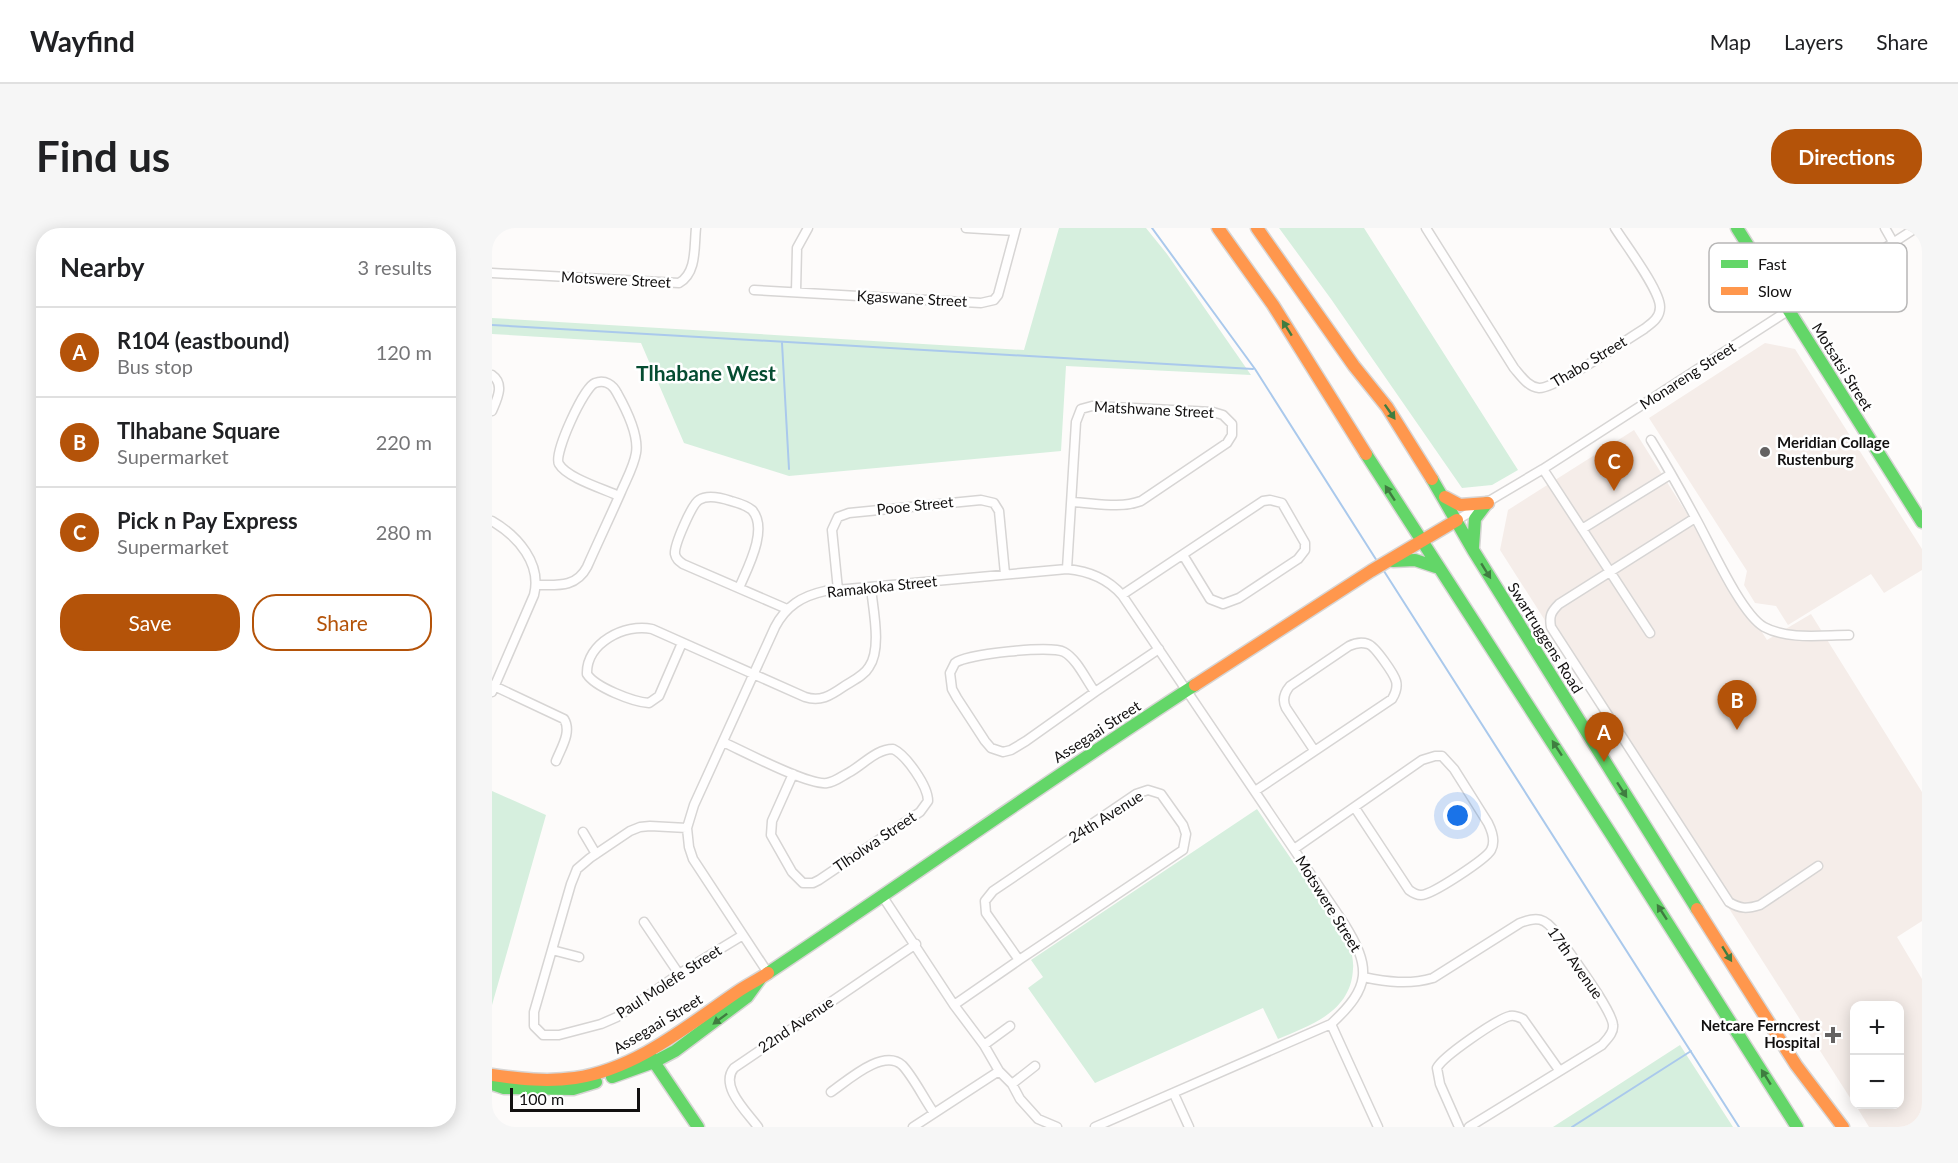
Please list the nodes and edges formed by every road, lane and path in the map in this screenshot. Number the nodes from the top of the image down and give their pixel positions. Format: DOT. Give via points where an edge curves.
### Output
graph roads {
  1 [pos="696,228"];
  2 [pos="808,228"];
  3 [pos="966,228"];
  4 [pos="1218,228"];
  5 [pos="1257,228"];
  6 [pos="1426,228"];
  7 [pos="1615,228"];
  8 [pos="1737,228"];
  9 [pos="1885,228"];
  10 [pos="1916,228"];
  11 [pos="1016,230"];
  12 [pos="1893,242"];
  13 [pos="1746,243"];
  14 [pos="492,273"];
  15 [pos="754,290"];
  16 [pos="795,292"];
  17 [pos="1787,312"];
  18 [pos="1790,312"];
  19 [pos="492,375"];
  20 [pos="492,411"];
  21 [pos="1651,440"];
  22 [pos="1543,469"];
  23 [pos="1671,474"];
  24 [pos="1440,492"];
  25 [pos="619,495"];
  26 [pos="1072,502"];
  27 [pos="1488,502"];
  28 [pos="1695,518"];
  29 [pos="1457,520"];
  30 [pos="492,521"];
  31 [pos="1922,522"];
  32 [pos="1582,530"];
  33 [pos="1421,542"];
  34 [pos="1473,550"];
  35 [pos="1183,555"];
  36 [pos="1387,563"];
  37 [pos="1067,569"];
  38 [pos="1610,572"];
  39 [pos="1005,574"];
  40 [pos="1446,577"];
  41 [pos="537,585"];
  42 [pos="739,588"];
  43 [pos="871,588"];
  44 [pos="838,590"];
  45 [pos="1122,595"];
  46 [pos="787,609"];
  47 [pos="1650,633"];
  48 [pos="1849,635"];
  49 [pos="682,643"];
  50 [pos="1159,649"];
  51 [pos="753,675"];
  52 [pos="493,688"];
  53 [pos="1187,691"];
  54 [pos="1095,692"];
  55 [pos="723,742"];
  56 [pos="1314,750"];
  57 [pos="556,761"];
  58 [pos="793,774"];
  59 [pos="1255,791"];
  60 [pos="1355,808"];
  61 [pos="687,828"];
  62 [pos="583,832"];
  63 [pos="1294,849"];
  64 [pos="596,854"];
  65 [pos="1818,866"];
  66 [pos="883,897"];
  67 [pos="644,922"];
  68 [pos="743,936"];
  69 [pos="916,944"];
  70 [pos="552,950"];
  71 [pos="579,957"];
  72 [pos="1019,960"];
  73 [pos="679,974"];
  74 [pos="764,976"];
  75 [pos="1363,977"];
  76 [pos="954,1005"];
  77 [pos="1331,1024"];
  78 [pos="1010,1026"];
  79 [pos="984,1045"];
  80 [pos="646,1051"];
  81 [pos="654,1062"];
  82 [pos="1035,1066"];
  83 [pos="1559,1070"];
  84 [pos="999,1071"];
  85 [pos="492,1075"];
  86 [pos="492,1084"];
  87 [pos="1012,1084"];
  88 [pos="831,1092"];
  89 [pos="1174,1094"];
  90 [pos="934,1113"];
  91 [pos="1036,1123"];
  92 [pos="1108,1125"];
  93 [pos="698,1127"];
  94 [pos="758,1127"];
  95 [pos="913,1127"];
  96 [pos="1057,1127"];
  97 [pos="1095,1127"];
  98 [pos="1189,1127"];
  99 [pos="1378,1127"];
  100 [pos="1459,1127"];
  101 [pos="1469,1127"];
  102 [pos="1797,1127"];
  103 [pos="1843,1127"];
  1 -- 14 [label="street, Motswere Street" via="691,272 679,283"];
  2 -- 16 [label="street" via="797,248"];
  3 -- 11 [label="street"];
  33 -- 4 [label="main road, one-way" via="1262,288"];
  5 -- 24 [label="main road, Swartruggens Road, one-way" via="1387,407"];
  6 -- 7 [label="street, Thabo Street" via="1514,368 1528,384 1540,388 1558,383 1644,329 1659,314 1658,298"];
  8 -- 13 [label="main road, Motsatsi Street"];
  9 -- 12 [label="street"];
  10 -- 12 [label="street, Monareng Street"];
  11 -- 16 [label="street, Kgaswane Street" via="998,295 988,302"];
  15 -- 16 [label="street, Kgaswane Street"];
  17 -- 22 [label="street, Monareng Street"];
  18 -- 31 [label="main road, Motsatsi Street"];
  19 -- 20 [label="street" via="498,381 499,392"];
  21 -- 23 [label="street"];
  22 -- 27 [label="street, Monareng Street"];
  22 -- 32 [label="street"];
  23 -- 28 [label="street"];
  23 -- 32 [label="street"];
  24 -- 27 [label="main road" via="1459,505"];
  24 -- 29 [label="main road, Swartruggens Road"];
  25 -- 25 [label="street" via="636,454 636,442 616,389 598,382 588,387 558,459 565,470 578,478"];
  25 -- 41 [label="street" via="578,579 566,585"];
  26 -- 26 [label="street, Matshwane Street" via="1076,422 1078,412 1086,407 1213,412 1232,424 1227,443 1142,501 1131,505"];
  26 -- 37 [label="street, Matshwane Street"];
  27 -- 29 [label="street, Monareng Street"];
  27 -- 34 [label="main road" via="1475,519"];
  28 -- 38 [label="street"];
  28 -- 48 [label="street" via="1743,604 1761,626 1793,635"];
  29 -- 33 [label="main road, Assegaai Street"];
  29 -- 34 [label="main road, Swartruggens Road"];
  30 -- 41 [label="street" via="522,546"];
  32 -- 38 [label="street"];
  33 -- 36 [label="main road, Assegaai Street"];
  33 -- 40 [label="main road"];
  34 -- 103 [label="main road, Swartruggens Road, one-way" via="1796,1065"];
  35 -- 35 [label="street" via="1270,500 1287,508 1305,543 1298,558 1239,598 1223,604 1210,599"];
  35 -- 45 [label="street"];
  36 -- 40 [label="main road" via="1400,559 1427,562"];
  36 -- 53 [label="main road, Assegaai Street"];
  37 -- 39 [label="street, Ramakoka Street"];
  37 -- 45 [label="street, Ramakoka Street" via="1099,576"];
  38 -- 47 [label="street"];
  38 -- 65 [label="street" via="1559,604 1549,618 1551,627 1729,903 1749,909 1760,905"];
  39 -- 43 [label="street, Ramakoka Street"];
  39 -- 44 [label="street, Pooe Street" via="999,512 994,503 981,500 838,517 832,530"];
  102 -- 40 [label="main road, one-way"];
  41 -- 52 [label="street"];
  42 -- 42 [label="street" via="683,564 676,557 679,537 696,502 703,498 746,506 756,518 758,540"];
  42 -- 46 [label="street"];
  43 -- 44 [label="street, Ramakoka Street"];
  43 -- 51 [label="street" via="876,648 872,663 863,674 829,697 812,699"];
  44 -- 46 [label="street, Ramakoka Street" via="802,598"];
  45 -- 50 [label="street, Ramakoka Street"];
  46 -- 51 [label="street, Ramakoka Street"];
  49 -- 49 [label="street" via="659,696 649,703 604,687 586,674 597,647 620,632 644,627"];
  49 -- 51 [label="street"];
  50 -- 53 [label="street, Ramakoka Street"];
  50 -- 54 [label="street"];
  51 -- 55 [label="street, Ramakoka Street"];
  52 -- 57 [label="street" via="564,719 567,735"];
  53 -- 59 [label="street, Motswere Street"];
  53 -- 66 [label="main road, Assegaai Street"];
  54 -- 54 [label="street" via="1004,752 991,748 977,731 952,689 950,673 955,663 967,657 1058,650 1070,657"];
  55 -- 58 [label="street, Tlholwa Street"];
  55 -- 61 [label="street, Ramakoka Street"];
  56 -- 56 [label="street" via="1286,708 1286,692 1349,646 1373,646 1394,676 1395,694"];
  56 -- 59 [label="street"];
  58 -- 58 [label="street, Tlholwa Street" via="827,783 881,751 893,749 905,758 926,789 928,801 920,812 819,880 803,883 792,872 771,835 772,821"];
  59 -- 63 [label="street, Motswere Street"];
  60 -- 60 [label="street" via="1422,760 1442,756 1488,823 1493,844 1489,853 1471,867 1429,894 1416,895"];
  60 -- 63 [label="street"];
  61 -- 64 [label="street, Paul Molefe Street" via="640,827"];
  61 -- 68 [label="street" via="689,847 698,868"];
  62 -- 64 [label="street"];
  63 -- 75 [label="street, Motswere Street" via="1357,944"];
  64 -- 70 [label="street, Paul Molefe Street" via="573,876"];
  66 -- 69 [label="street"];
  66 -- 74 [label="main road, Assegaai Street"];
  67 -- 73 [label="street"];
  68 -- 73 [label="street, Paul Molefe Street"];
  68 -- 74 [label="street"];
  69 -- 76 [label="street"];
  69 -- 94 [label="street, 22nd Avenue" via="734,1068 729,1076 730,1087"];
  70 -- 71 [label="street"];
  70 -- 73 [label="street, Paul Molefe Street" via="532,1020 543,1035 558,1035 617,1017"];
  72 -- 72 [label="street, 24th Avenue" via="986,912 988,896 1136,794 1148,790 1161,794 1183,825 1184,850"];
  72 -- 76 [label="street, 24th Avenue"];
  74 -- 80 [label="main road, Assegaai Street"];
  74 -- 81 [label="main road, Assegaai Street, one-way" via="747,997 721,1018"];
  75 -- 77 [label="street" via="1355,999"];
  75 -- 83 [label="street, 17th Avenue" via="1402,983 1433,978 1520,923 1540,918 1556,933 1607,1009 1613,1026 1602,1045"];
  76 -- 79 [label="street"];
  77 -- 89 [label="street"];
  77 -- 99 [label="street"];
  78 -- 79 [label="street"];
  79 -- 84 [label="street"];
  80 -- 81 [label="main road"];
  80 -- 85 [label="main road, Assegaai Street" via="625,1064 581,1078 545,1081"];
  81 -- 86 [label="main road, Assegaai Street" via="573,1089 504,1088"];
  81 -- 93 [label="main road"];
  82 -- 87 [label="street"];
  83 -- 100 [label="street" via="1523,1019 1503,1019 1445,1057 1437,1068"];
  83 -- 101 [label="street, 17th Avenue"];
  84 -- 87 [label="street"];
  84 -- 90 [label="street"];
  87 -- 91 [label="street"];
  88 -- 90 [label="street" via="878,1061 889,1059 901,1064"];
  89 -- 92 [label="street"];
  89 -- 98 [label="street"];
  90 -- 95 [label="street"];
  91 -- 96 [label="street"];
  92 -- 97 [label="street"];
}
